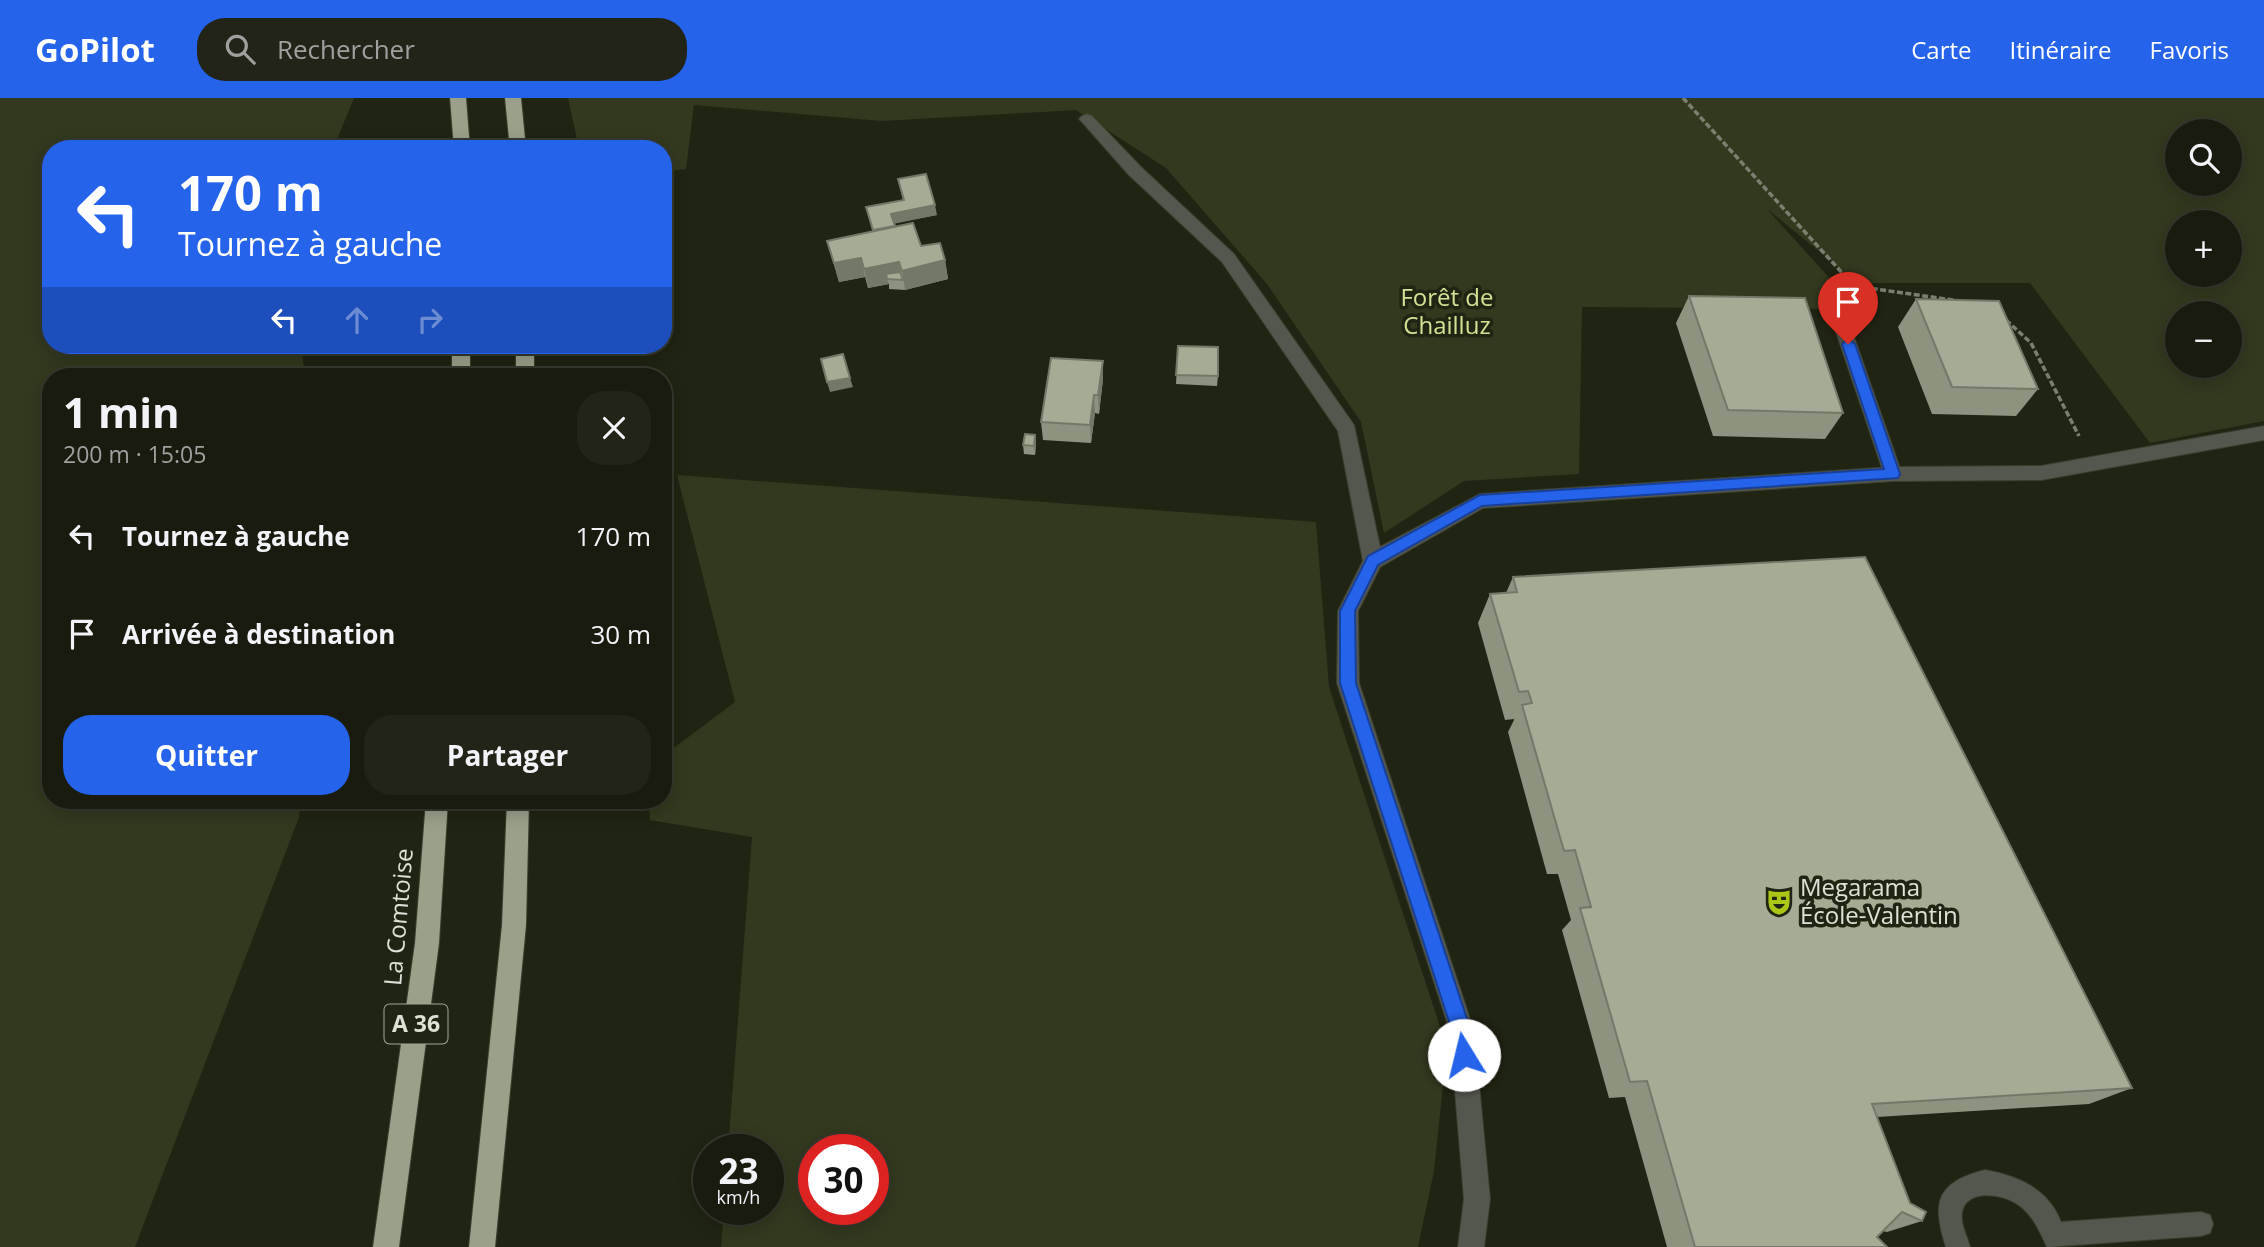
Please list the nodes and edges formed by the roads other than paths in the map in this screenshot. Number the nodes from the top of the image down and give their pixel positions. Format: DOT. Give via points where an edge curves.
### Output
graph roads {
  1 [pos="458,98"];
  2 [pos="513,98"];
  3 [pos="1087,119"];
  4 [pos="461,140"];
  5 [pos="517,140"];
  6 [pos="1839,317"];
  7 [pos="2264,433"];
  8 [pos="1893,474"];
  9 [pos="1373,561"];
  10 [pos="437,809"];
  11 [pos="518,809"];
  12 [pos="2201,1224"];
  13 [pos="2058,1241"];
  14 [pos="386,1247"];
  15 [pos="482,1247"];
  16 [pos="1471,1247"];
  17 [pos="1958,1247"];
  1 -- 4 [label="highway"];
  2 -- 5 [label="highway"];
  3 -- 9 [label="street" via="1228,258 1348,430"];
  6 -- 8 [label="lane"];
  7 -- 8 [label="street" via="2040,473"];
  8 -- 9 [label="street" via="1480,501"];
  9 -- 16 [label="street" via="1348,611 1348,683 1462,1031 1477,1199"];
  10 -- 14 [label="highway, La Comtoise / A 36" via="427,943"];
  11 -- 15 [label="highway" via="514,925"];
  12 -- 13 [label="lane"];
  13 -- 17 [label="lane" via="2048,1217 2018,1190 1984,1181 1958,1192 1952,1205 1950,1222"];
}
